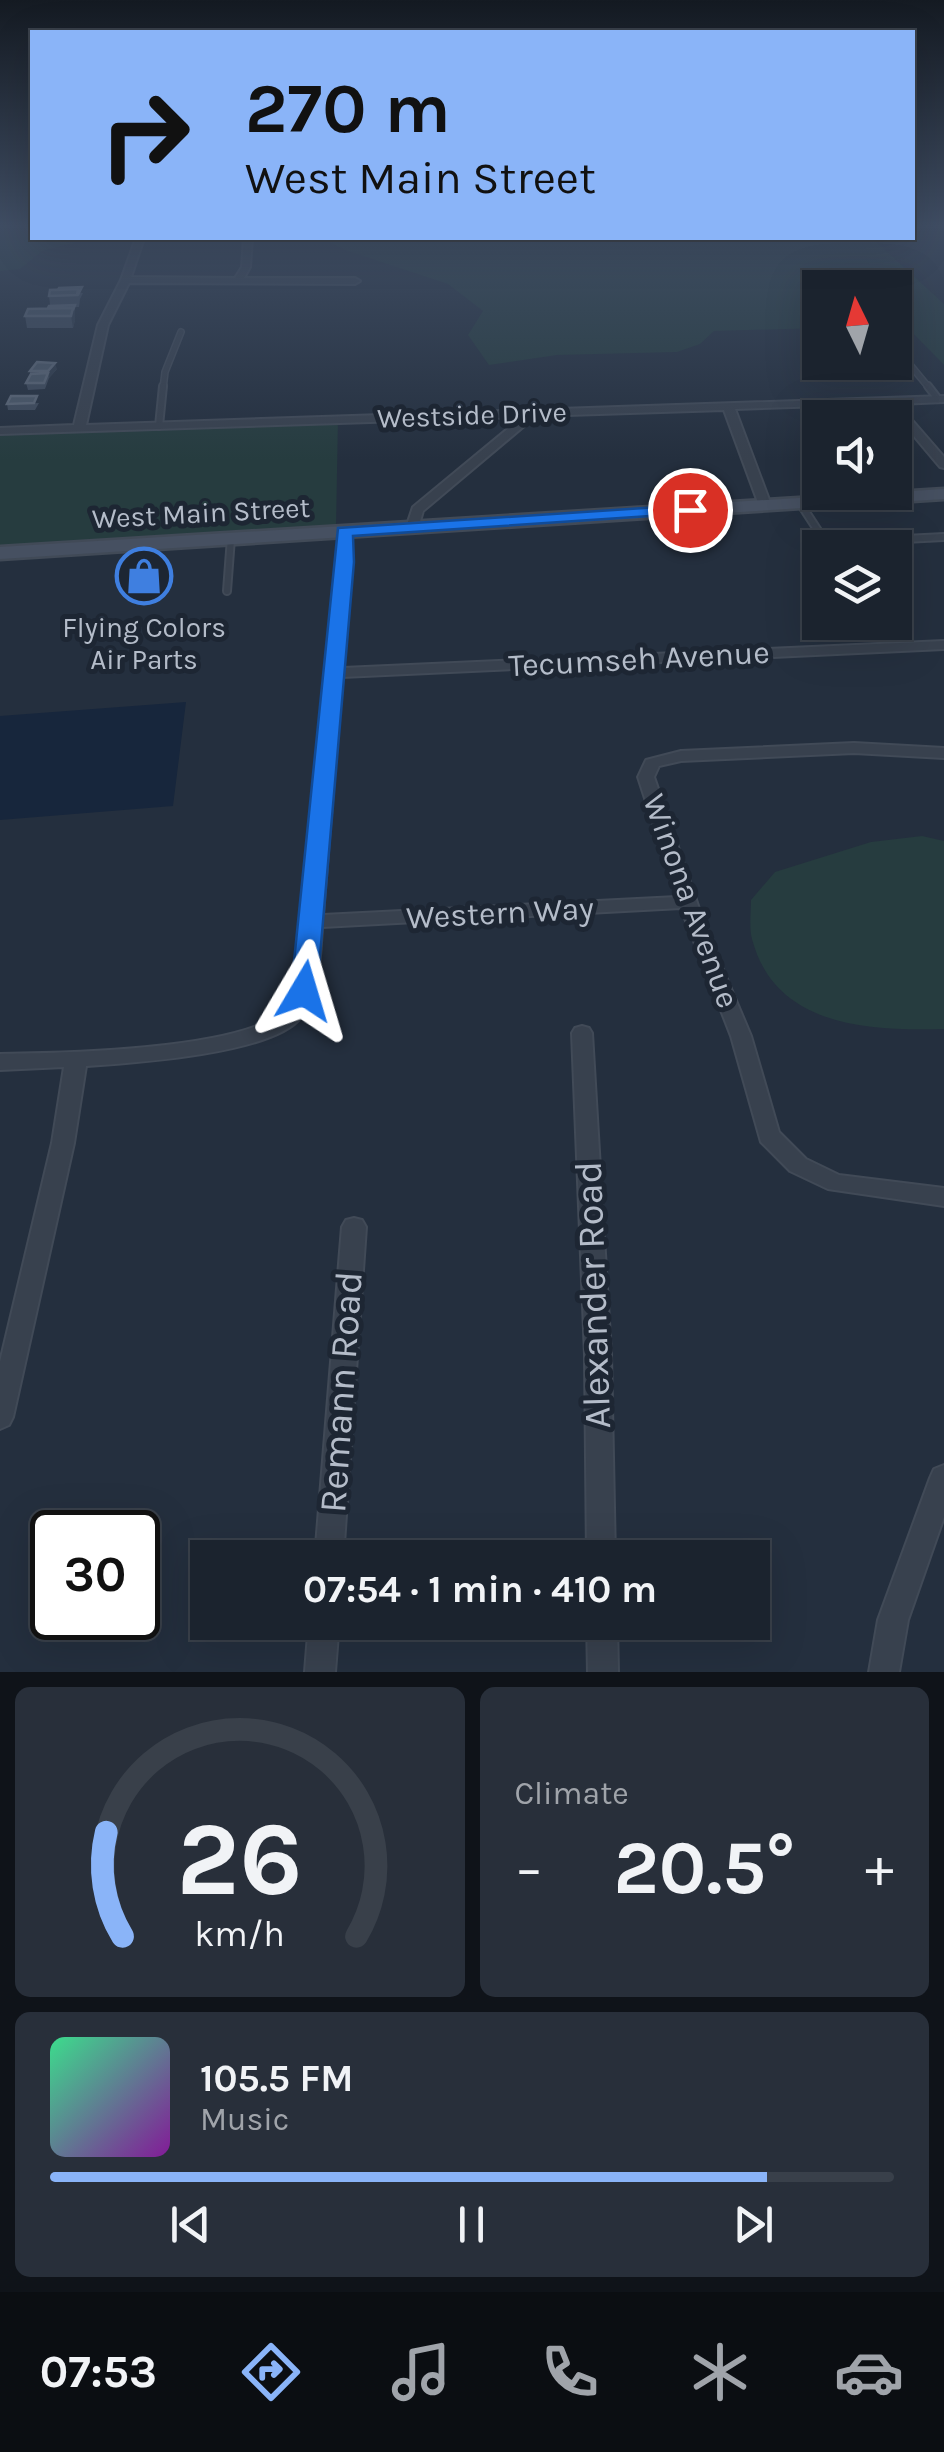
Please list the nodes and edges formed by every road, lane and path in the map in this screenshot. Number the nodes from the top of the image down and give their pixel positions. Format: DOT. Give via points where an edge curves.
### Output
graph roads {
  1 [pos="113,304"];
  2 [pos="182,332"];
  3 [pos="912,366"];
  4 [pos="941,399"];
  5 [pos="912,400"];
  6 [pos="802,404"];
  7 [pos="728,406"];
  8 [pos="532,414"];
  9 [pos="159,426"];
  10 [pos="912,427"];
  11 [pos="78,429"];
  12 [pos="0,431"];
  13 [pos="944,464"];
  14 [pos="944,494"];
  15 [pos="800,503"];
  16 [pos="765,505"];
  17 [pos="412,528"];
  18 [pos="344,531"];
  19 [pos="231,538"];
  20 [pos="944,538"];
  21 [pos="0,553"];
  22 [pos="227,591"];
  23 [pos="944,645"];
  24 [pos="334,673"];
  25 [pos="944,754"];
  26 [pos="690,902"];
  27 [pos="311,922"];
  28 [pos="582,1033"];
  29 [pos="76,1060"];
  30 [pos="0,1062"];
  31 [pos="944,1196"];
  32 [pos="354,1227"];
  33 [pos="0,1417"];
  34 [pos="944,1478"];
  35 [pos="330,1540"];
  36 [pos="601,1540"];
  37 [pos="323,1640"];
  38 [pos="602,1640"];
  39 [pos="320,1672"];
  40 [pos="603,1672"];
  41 [pos="884,1672"];
  1 -- 11 [label="street"];
  2 -- 9 [label="lane" via="166,372"];
  3 -- 4 [label="lane"];
  4 -- 5 [label="street, Westside Drive"];
  6 -- 7 [label="street, Westside Drive"];
  7 -- 8 [label="street, Westside Drive"];
  7 -- 16 [label="street"];
  8 -- 9 [label="street, Westside Drive"];
  8 -- 17 [label="street" via="417,510"];
  9 -- 11 [label="street, Westside Drive"];
  10 -- 13 [label="street"];
  11 -- 12 [label="street, Westside Drive"];
  14 -- 15 [label="main road, West Main Street"];
  15 -- 16 [label="main road, West Main Street"];
  15 -- 20 [label="lane" via="826,543"];
  16 -- 17 [label="main road, West Main Street"];
  17 -- 18 [label="main road, West Main Street"];
  18 -- 19 [label="main road, West Main Street"];
  18 -- 24 [label="street"];
  19 -- 21 [label="main road, West Main Street"];
  19 -- 22 [label="lane"];
  23 -- 24 [label="street, Tecumseh Avenue"];
  24 -- 27 [label="street"];
  25 -- 26 [label="street, Winona Avenue" via="854,748 652,763 646,777"];
  26 -- 27 [label="street, Western Way"];
  26 -- 31 [label="street, Winona Avenue" via="742,1036 769,1136 782,1152 836,1183"];
  27 -- 29 [label="street" via="304,991 292,1015 275,1027 203,1045"];
  28 -- 36 [label="street, Alexander Road"];
  29 -- 30 [label="street"];
  29 -- 33 [label="street"];
  32 -- 35 [label="street, Remann Road"];
  34 -- 41 [label="street" via="893,1620"];
  37 -- 39 [label="street"];
  38 -- 40 [label="street"];
}
